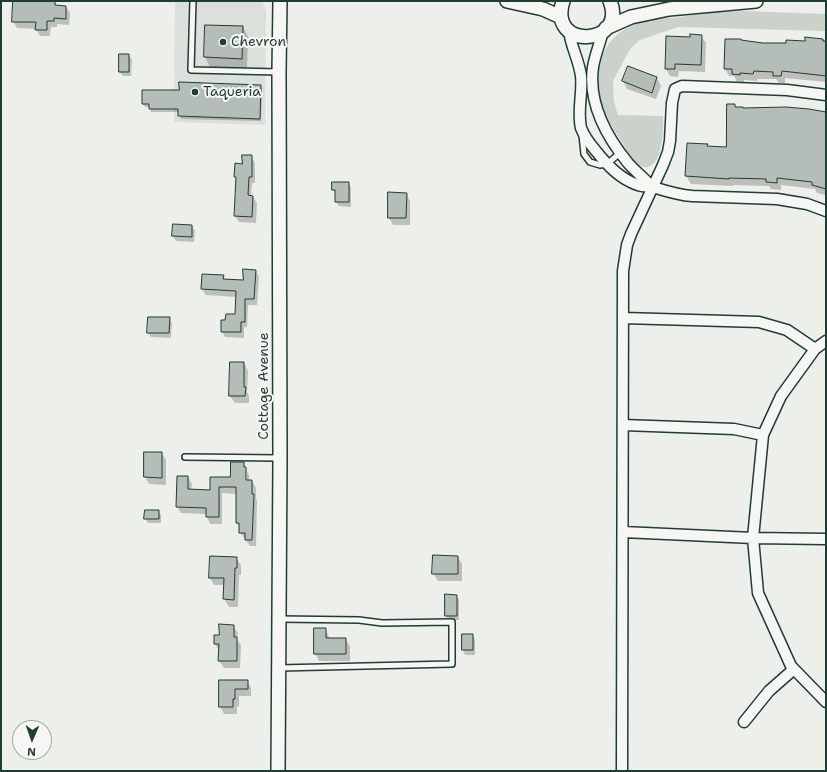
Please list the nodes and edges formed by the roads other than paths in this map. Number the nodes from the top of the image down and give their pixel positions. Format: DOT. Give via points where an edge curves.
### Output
graph roads {
  1 [pos="193,1"];
  2 [pos="280,1"];
  3 [pos="507,1"];
  4 [pos="563,1"];
  5 [pos="610,1"];
  6 [pos="756,1"];
  7 [pos="561,17"];
  8 [pos="605,30"];
  9 [pos="569,31"];
  10 [pos="279,72"];
  11 [pos="826,95"];
  12 [pos="620,153"];
  13 [pos="607,164"];
  14 [pos="652,187"];
  15 [pos="826,211"];
  16 [pos="624,318"];
  17 [pos="826,341"];
  18 [pos="815,349"];
  19 [pos="623,425"];
  20 [pos="763,435"];
  21 [pos="186,457"];
  22 [pos="280,458"];
  23 [pos="623,532"];
  24 [pos="753,538"];
  25 [pos="826,539"];
  26 [pos="279,619"];
  27 [pos="278,668"];
  28 [pos="794,669"];
  29 [pos="826,702"];
  30 [pos="744,722"];
  31 [pos="278,771"];
  32 [pos="622,771"];
  1 -- 10 [label="lane" via="191,70"];
  2 -- 10 [label="street, Cottage Avenue"];
  3 -- 7 [label="street" via="543,9"];
  4 -- 7 [label="street"];
  5 -- 8 [label="street" via="612,13"];
  6 -- 8 [label="street" via="669,9 630,16"];
  7 -- 9 [label="street"];
  8 -- 9 [label="street" via="590,37"];
  8 -- 12 [label="street" via="593,66 593,93 606,128"];
  9 -- 13 [label="street" via="581,75 581,128 589,143"];
  10 -- 22 [label="street, Cottage Avenue"];
  11 -- 14 [label="street" via="787,90 682,86 675,89 668,152"];
  12 -- 13 [label="lane"];
  12 -- 14 [label="street"];
  13 -- 14 [label="street" via="627,181 639,186"];
  14 -- 15 [label="street" via="678,195 794,201"];
  14 -- 16 [label="street" via="625,252"];
  16 -- 18 [label="street" via="759,322 787,330"];
  16 -- 19 [label="street"];
  17 -- 18 [label="street"];
  18 -- 20 [label="street" via="780,396"];
  19 -- 20 [label="street" via="734,429"];
  19 -- 23 [label="street"];
  20 -- 24 [label="street"];
  21 -- 22 [label="lane"];
  22 -- 26 [label="street, Cottage Avenue"];
  23 -- 24 [label="street"];
  23 -- 32 [label="street"];
  24 -- 25 [label="street"];
  24 -- 28 [label="street" via="758,593"];
  26 -- 27 [label="street, Cottage Avenue"];
  26 -- 27 [label="lane" via="359,620 382,624 452,622 452,664"];
  27 -- 31 [label="street, Cottage Avenue"];
  28 -- 29 [label="street"];
  28 -- 30 [label="street" via="769,691"];
}
